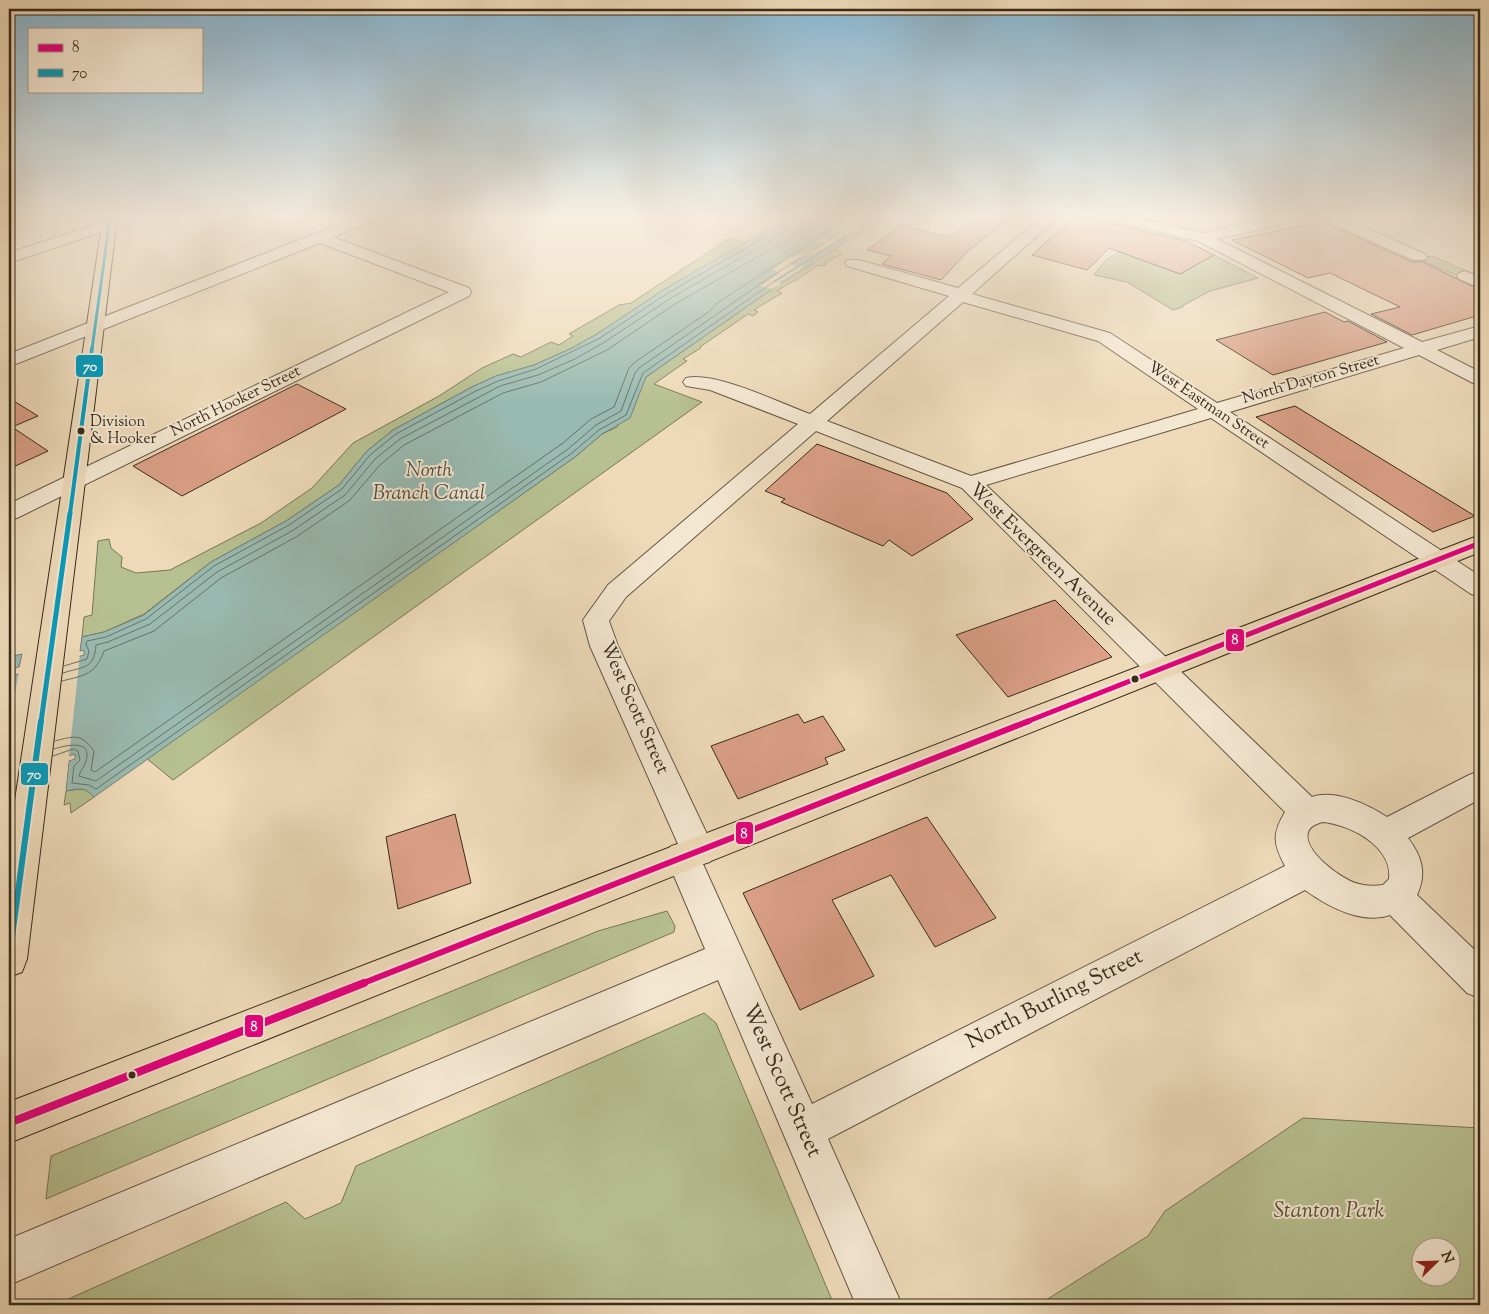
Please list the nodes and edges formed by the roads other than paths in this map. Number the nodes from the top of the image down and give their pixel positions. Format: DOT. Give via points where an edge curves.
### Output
graph roads {
  1 [pos="102,279"];
  2 [pos="213,279"];
  3 [pos="430,279"];
  4 [pos="908,279"];
  5 [pos="978,279"];
  6 [pos="1285,279"];
  7 [pos="960,295"];
  8 [pos="96,326"];
  9 [pos="1480,331"];
  10 [pos="1420,348"];
  11 [pos="9,360"];
  12 [pos="1480,379"];
  13 [pos="693,382"];
  14 [pos="1213,409"];
  15 [pos="812,423"];
  16 [pos="74,481"];
  17 [pos="970,483"];
  18 [pos="9,513"];
  19 [pos="1480,543"];
  20 [pos="1438,560"];
  21 [pos="1480,588"];
  22 [pos="1159,669"];
  23 [pos="1480,784"];
  24 [pos="1306,812"];
  25 [pos="1385,834"];
  26 [pos="690,854"];
  27 [pos="1308,871"];
  28 [pos="1394,897"];
  29 [pos="727,958"];
  30 [pos="9,959"];
  31 [pos="1480,980"];
  32 [pos="9,1123"];
  33 [pos="803,1130"];
  34 [pos="9,1262"];
  35 [pos="879,1305"];
  1 -- 8 [label="main road"];
  2 -- 8 [label="street"];
  3 -- 16 [label="street, North Hooker Street" via="463,292"];
  4 -- 7 [label="street, West Eastman Street"];
  5 -- 7 [label="street"];
  6 -- 10 [label="street"];
  7 -- 14 [label="street, West Eastman Street" via="1104,337"];
  7 -- 15 [label="street"];
  8 -- 11 [label="street"];
  8 -- 16 [label="main road"];
  9 -- 10 [label="street, North Dayton Street"];
  10 -- 12 [label="street"];
  10 -- 14 [label="street, North Dayton Street"];
  13 -- 15 [label="street, West Evergreen Avenue" via="713,384"];
  14 -- 17 [label="street, North Dayton Street"];
  14 -- 20 [label="street, West Eastman Street"];
  15 -- 17 [label="street, West Evergreen Avenue"];
  15 -- 26 [label="street, West Scott Street" via="617,591 596,620"];
  16 -- 18 [label="street, North Hooker Street"];
  16 -- 30 [label="main road"];
  17 -- 22 [label="street, West Evergreen Avenue"];
  19 -- 20 [label="main road"];
  20 -- 21 [label="street, West Eastman Street"];
  20 -- 22 [label="main road"];
  22 -- 24 [label="street, West Evergreen Avenue"];
  22 -- 26 [label="main road"];
  23 -- 25 [label="street"];
  24 -- 25 [label="street" via="1319,808 1335,809 1352,814"];
  24 -- 27 [label="street" via="1296,819 1291,829 1297,857"];
  25 -- 28 [label="street" via="1406,866 1407,881 1400,894"];
  26 -- 29 [label="street, West Scott Street"];
  26 -- 32 [label="main road"];
  27 -- 28 [label="street" via="1338,894 1356,900 1373,903"];
  27 -- 33 [label="street, North Burling Street"];
  28 -- 31 [label="street"];
  29 -- 33 [label="street, West Scott Street"];
  29 -- 34 [label="street"];
  33 -- 35 [label="street, West Scott Street"];
}
